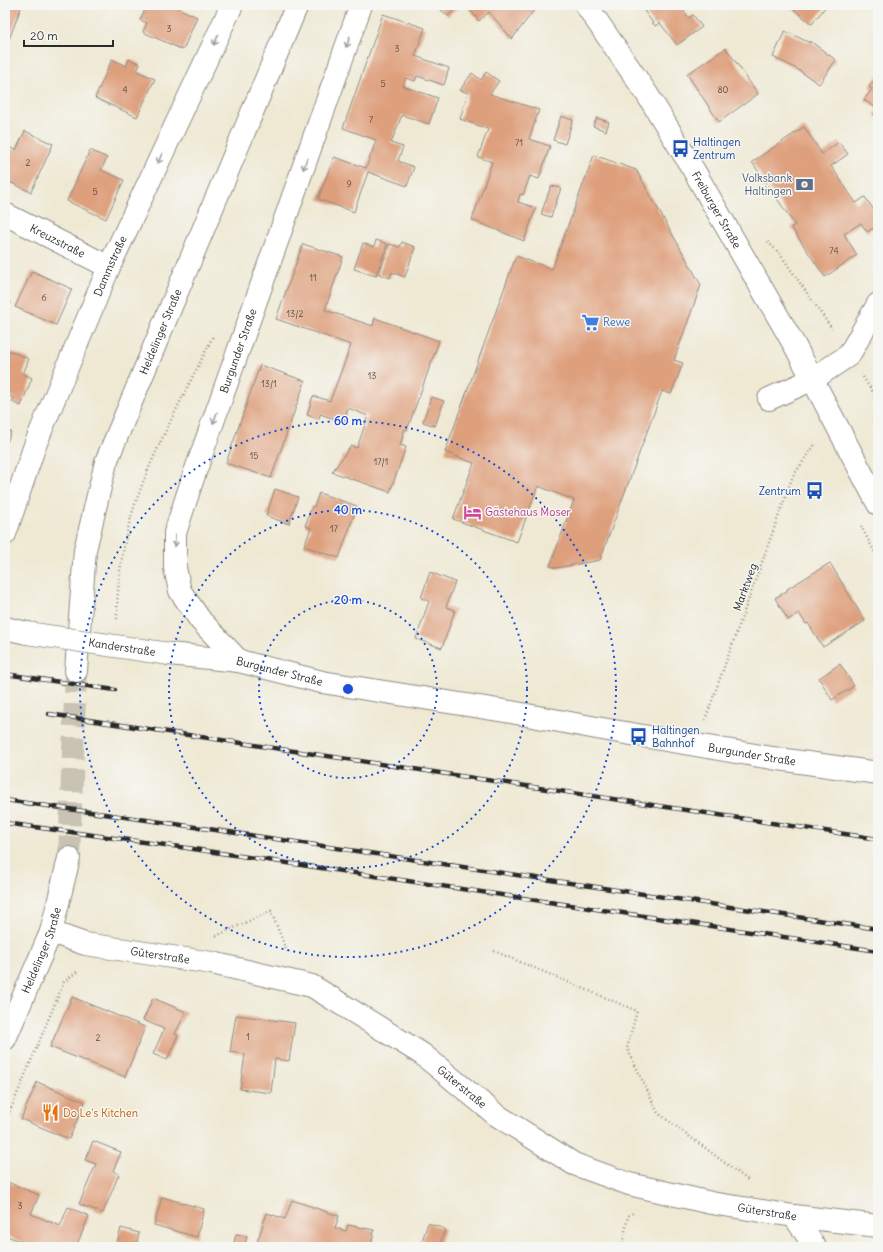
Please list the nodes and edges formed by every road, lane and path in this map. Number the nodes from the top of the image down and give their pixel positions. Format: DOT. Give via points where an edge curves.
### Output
graph roads {
  1 [pos="232,5"];
  2 [pos="297,5"];
  3 [pos="361,5"];
  4 [pos="586,5"];
  5 [pos="5,214"];
  6 [pos="764,238"];
  7 [pos="109,267"];
  8 [pos="878,304"];
  9 [pos="216,329"];
  10 [pos="849,355"];
  11 [pos="813,379"];
  12 [pos="770,399"];
  13 [pos="878,400"];
  14 [pos="818,440"];
  15 [pos="878,504"];
  16 [pos="5,534"];
  17 [pos="117,625"];
  18 [pos="5,628"];
  19 [pos="239,660"];
  20 [pos="76,671"];
  21 [pos="696,746"];
  22 [pos="878,773"];
  23 [pos="70,858"];
  24 [pos="51,932"];
  25 [pos="210,938"];
  26 [pos="85,944"];
  27 [pos="494,951"];
  28 [pos="312,986"];
  29 [pos="5,1040"];
  30 [pos="5,1123"];
  31 [pos="751,1183"];
  32 [pos="794,1216"];
  33 [pos="878,1226"];
  34 [pos="815,1247"];
  1 -- 7 [label="street, Dammstraße, one-way"];
  2 -- 20 [label="street, Heldelinger Straße" via="106,462 85,550"];
  3 -- 19 [label="street, Burgunder Straße, one-way" via="175,533 175,568 180,591 201,620"];
  4 -- 11 [label="street, Freiburger Straße" via="652,101"];
  5 -- 7 [label="street, Kreuzstraße"];
  6 -- 10 [label="path" via="780,254"];
  7 -- 16 [label="street, Dammstraße" via="35,445"];
  8 -- 10 [label="street"];
  9 -- 17 [label="path" via="153,458 138,495 122,564"];
  10 -- 11 [label="street"];
  10 -- 13 [label="path"];
  11 -- 12 [label="street"];
  11 -- 15 [label="street, Freiburger Straße"];
  14 -- 21 [label="path, Marktweg" via="793,476"];
  18 -- 19 [label="street, Kanderstraße, bridge" via="169,654"];
  19 -- 21 [label="street, Burgunder Straße" via="322,682 511,712"];
  21 -- 22 [label="street, Burgunder Straße"];
  23 -- 24 [label="street, Heldelinger Straße"];
  24 -- 26 [label="street, Güterstraße"];
  24 -- 29 [label="street, Heldelinger Straße"];
  25 -- 28 [label="path" via="271,911 293,966"];
  26 -- 28 [label="street, Güterstraße" via="212,963"];
  26 -- 30 [label="path" via="82,970 76,971 64,982"];
  27 -- 31 [label="path" via="637,1010 627,1048 658,1113"];
  28 -- 32 [label="street, Güterstraße" via="422,1054 495,1114 574,1164 629,1184 712,1203"];
  32 -- 33 [label="street, Güterstraße"];
  32 -- 34 [label="street"];
}
